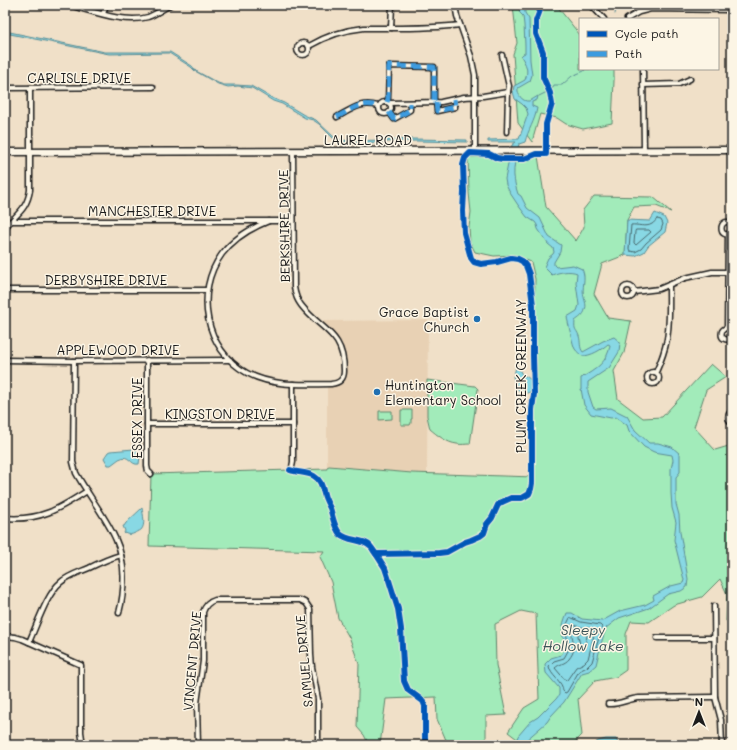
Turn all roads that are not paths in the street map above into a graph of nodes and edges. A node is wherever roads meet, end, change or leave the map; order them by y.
1 (69, 5) edge
2 (106, 5) edge
3 (170, 5) edge
4 (392, 5) edge
5 (455, 5) edge
6 (591, 5) edge
7 (732, 10) edge
8 (103, 14) junction
9 (603, 18) edge
10 (629, 18) edge
11 (460, 25) junction
12 (391, 28) junction
13 (309, 46) dead end
14 (502, 55) dead end
15 (643, 70) edge
16 (690, 79) dead end
17 (643, 85) junction
18 (153, 87) dead end
19 (5, 88) edge
20 (30, 88) junction
21 (508, 92) junction
22 (476, 97) junction
23 (454, 99) junction
24 (388, 102) junction
25 (435, 102) junction
26 (410, 103) junction
27 (378, 106) junction
28 (389, 112) junction
29 (337, 117) dead end
30 (507, 132) dead end
31 (644, 150) junction
32 (732, 150) edge
33 (293, 151) junction
34 (476, 151) junction
35 (5, 152) edge
36 (30, 152) junction
37 (11, 220) junction
38 (269, 221) junction
39 (293, 221) junction
40 (732, 224) edge
41 (5, 228) edge
42 (730, 233) edge
43 (730, 272) edge
44 (669, 285) junction
45 (5, 290) edge
46 (207, 290) junction
47 (634, 292) dead end
48 (730, 328) edge
49 (732, 338) edge
50 (5, 360) edge
51 (147, 360) junction
52 (230, 360) junction
53 (74, 361) junction
54 (656, 372) dead end
55 (293, 384) junction
56 (732, 411) edge
57 (732, 423) edge
58 (147, 424) junction
59 (293, 424) junction
60 (290, 470) dead end
61 (151, 474) dead end
62 (87, 491) junction
63 (5, 518) edge
64 (121, 555) junction
65 (256, 600) joint
66 (714, 606) dead end
67 (119, 613) dead end
68 (5, 636) edge
69 (657, 638) dead end
70 (714, 638) junction
71 (29, 642) junction
72 (715, 697) junction
73 (608, 704) dead end
74 (83, 745) edge
75 (198, 745) edge
76 (318, 745) edge
77 (722, 745) edge

1 - 8 street
2 - 8 street
3 - 8 street
4 - 12 street
5 - 11 street
6 - 9 street
7 - 10 street
11 - 12 street
11 - 22 street
12 - 13 street
14 - 21 street
15 - 17 street
16 - 17 street
17 - 31 street
18 - 20 street, CARLISLE DRIVE
19 - 20 street, CARLISLE DRIVE
20 - 36 street
21 - 22 street
21 - 30 street
22 - 23 street
22 - 34 street
23 - 25 street
23 - 25 street
24 - 25 street
24 - 26 street
24 - 27 street
24 - 28 street
25 - 26 street
26 - 28 street
27 - 28 street
27 - 29 street
31 - 32 street, LAUREL ROAD
31 - 34 street, LAUREL ROAD
33 - 34 street, LAUREL ROAD
33 - 36 street, LAUREL ROAD
33 - 39 street, BERKSHIRE DRIVE
35 - 36 street, LAUREL ROAD
36 - 37 street
37 - 38 street, MANCHESTER DRIVE
37 - 41 street
38 - 39 street, MANCHESTER DRIVE
38 - 46 street
39 - 55 street, BERKSHIRE DRIVE
40 - 42 street
42 - 43 street
43 - 44 street
43 - 48 street
44 - 47 street
44 - 54 street
45 - 46 street, DERBYSHIRE DRIVE
46 - 52 street
48 - 49 street
50 - 53 street, APPLEWOOD DRIVE
51 - 52 street, APPLEWOOD DRIVE
51 - 53 street, APPLEWOOD DRIVE
51 - 58 street, ESSEX DRIVE
52 - 55 street
53 - 62 street
55 - 59 street
56 - 57 street
58 - 59 street, KINGSTON DRIVE
58 - 61 street, ESSEX DRIVE
59 - 60 street
62 - 63 street
62 - 64 street
64 - 67 street
64 - 71 street
65 - 75 street, VINCENT DRIVE
65 - 76 street, SAMUEL DRIVE
66 - 70 street
68 - 71 street
69 - 70 street
70 - 72 street
71 - 74 street
72 - 73 street
72 - 77 street

